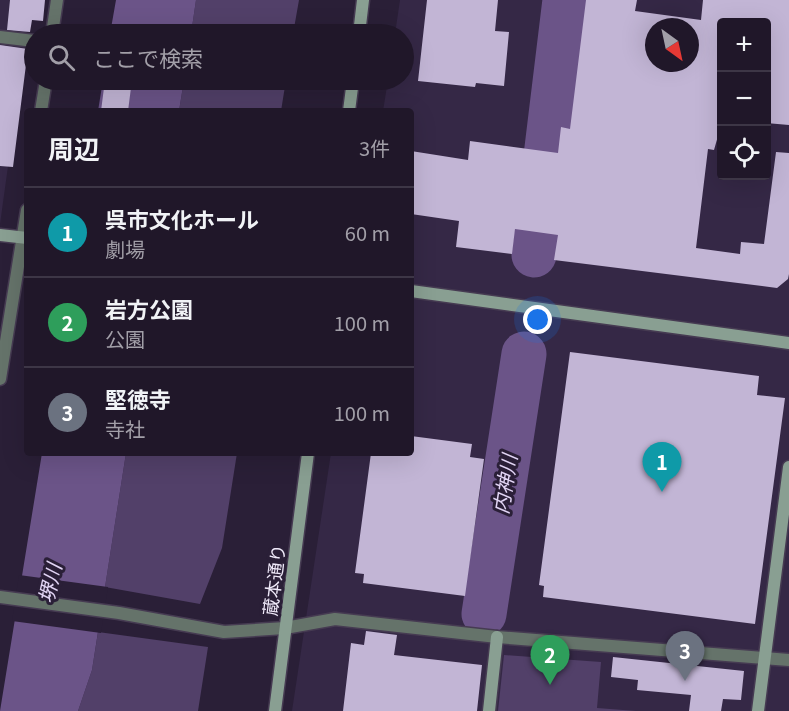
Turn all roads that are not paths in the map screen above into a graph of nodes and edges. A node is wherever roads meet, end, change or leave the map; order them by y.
1 (57, 0) edge
2 (363, 0) edge
3 (53, 24) edge
4 (359, 24) edge
5 (0, 37) edge
6 (24, 41) edge
7 (44, 90) edge
8 (352, 90) edge
9 (41, 108) edge
10 (349, 108) edge
11 (0, 235) edge
12 (24, 238) edge
13 (24, 244) edge
14 (414, 291) edge
15 (789, 342) edge
16 (0, 379) edge
17 (308, 456) edge
18 (789, 467) edge
19 (0, 597) edge
20 (285, 628) junction
21 (497, 637) junction
22 (764, 660) junction
23 (789, 660) edge
24 (275, 711) edge
25 (489, 711) edge
26 (758, 711) edge

1 - 3 street
2 - 4 street
5 - 6 street
7 - 9 street
8 - 10 street
11 - 12 street
13 - 16 street
14 - 15 street
17 - 20 street, 蔵本通り
18 - 22 street
19 - 20 street
20 - 21 street
20 - 24 street, 蔵本通り
21 - 22 street
21 - 25 street
22 - 23 street
22 - 26 street

